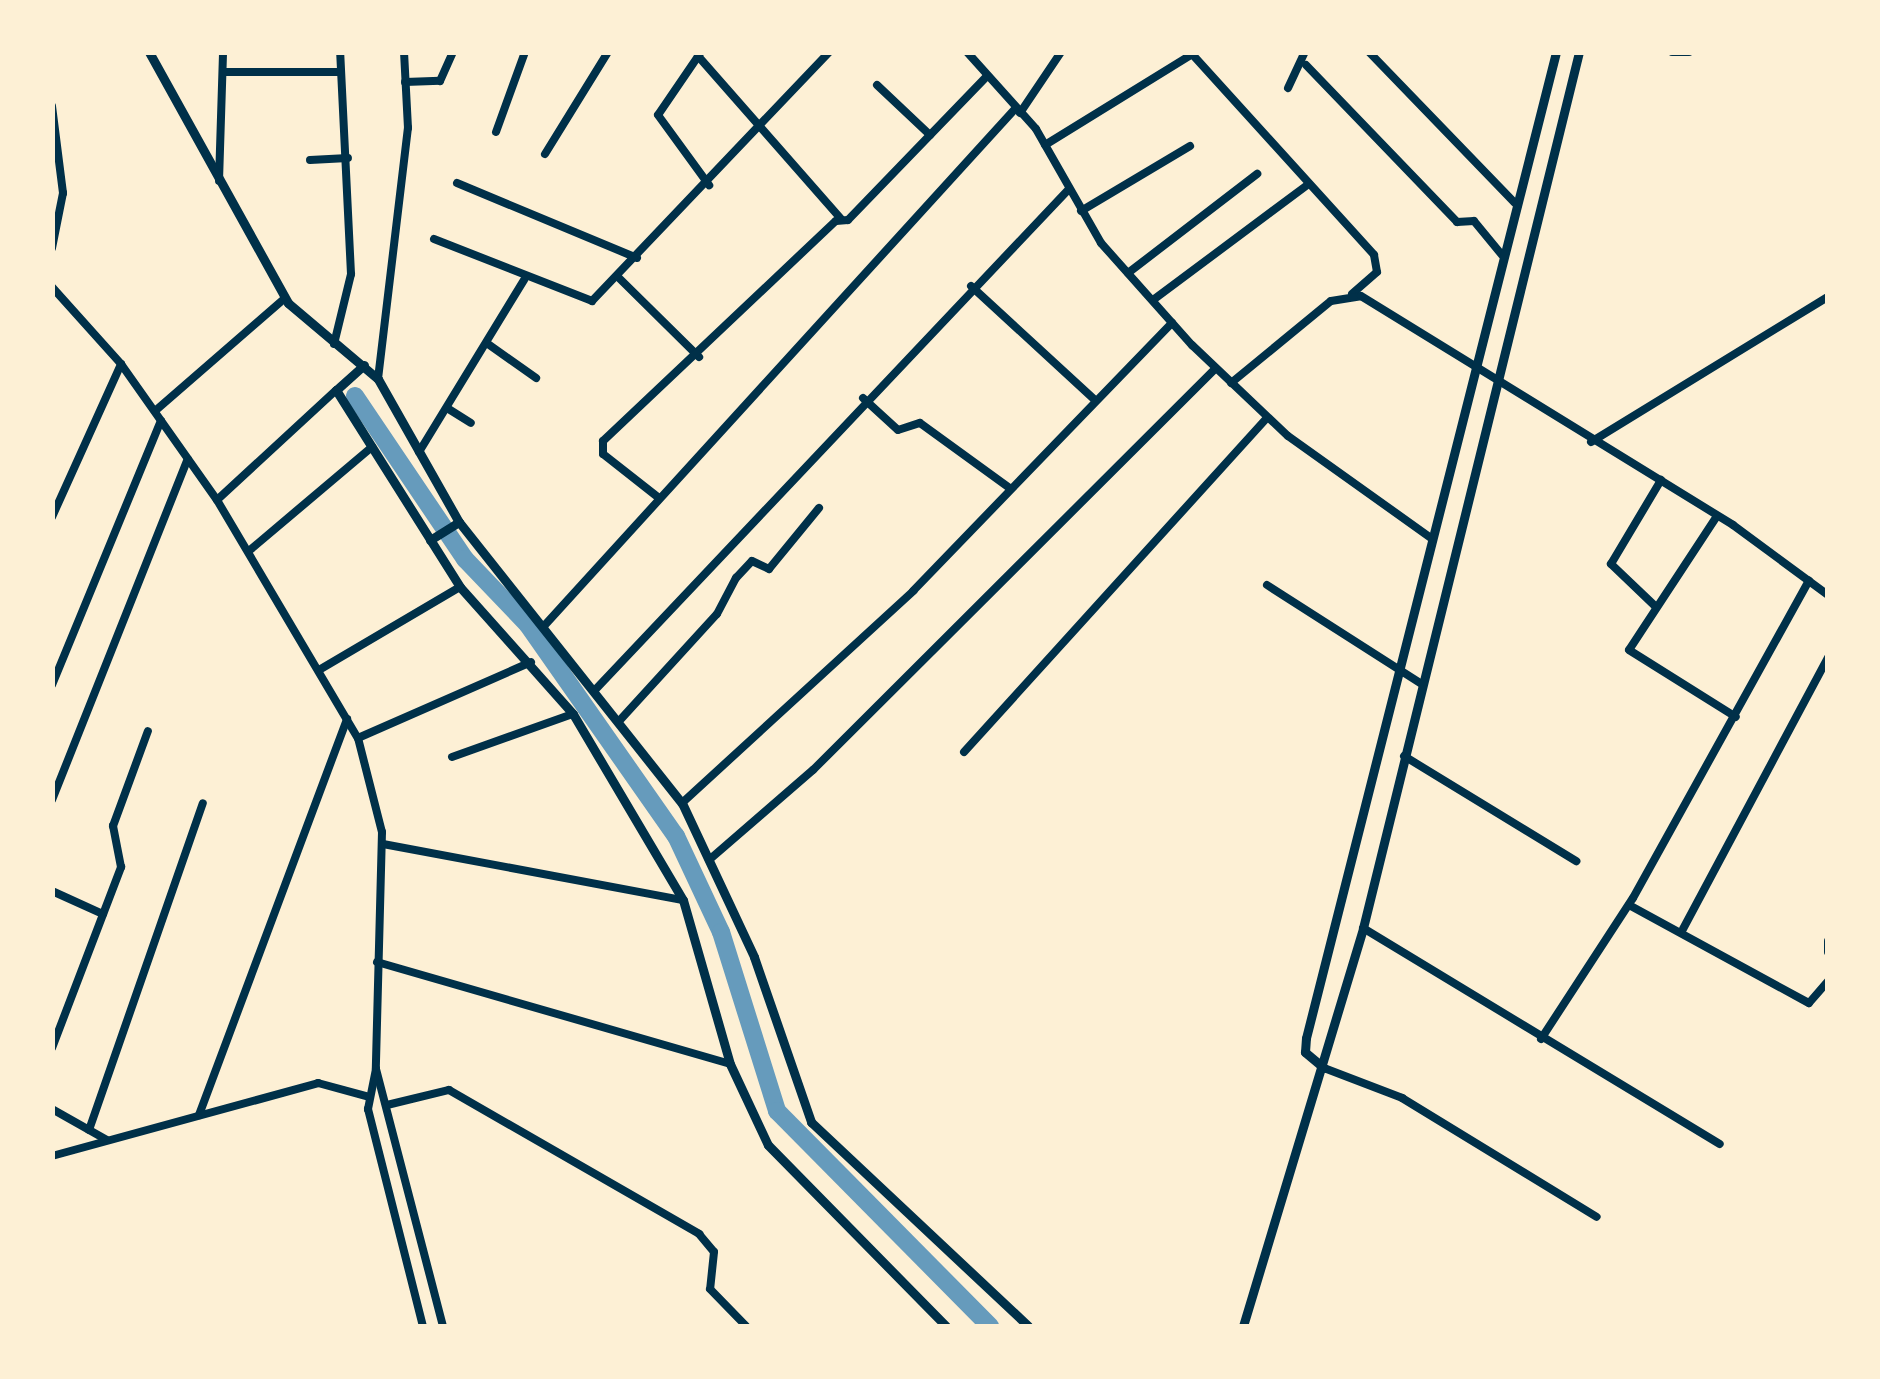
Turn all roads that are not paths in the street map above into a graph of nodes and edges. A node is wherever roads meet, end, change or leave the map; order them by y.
1 (149, 52) edge
2 (223, 52) edge
3 (340, 52) edge
4 (404, 52) edge
5 (453, 52) edge
6 (524, 52) edge
7 (608, 52) edge
8 (829, 52) edge
9 (967, 52) edge
10 (1061, 52) edge
11 (1305, 52) edge
12 (1369, 52) edge
13 (1556, 52) edge
14 (1579, 52) edge
15 (1672, 52) edge
16 (1689, 52) edge
17 (1193, 53) edge
18 (700, 54) edge
19 (1306, 65) junction
20 (223, 72) junction
21 (341, 72) junction
22 (986, 76) junction
23 (405, 82) junction
24 (877, 85) dead end
25 (1288, 88) dead end
26 (52, 106) edge
27 (1018, 111) junction
28 (496, 132) dead end
29 (762, 132) junction
30 (930, 135) junction
31 (1045, 145) junction
32 (1190, 146) dead end
33 (546, 154) dead end
34 (348, 158) junction
35 (310, 160) dead end
36 (1258, 174) dead end
37 (219, 180) junction
38 (457, 183) dead end
39 (710, 185) junction
40 (1306, 186) junction
41 (1068, 190) junction
42 (1515, 204) junction
43 (1081, 212) junction
44 (842, 220) junction
45 (434, 239) dead end
46 (52, 248) edge
47 (1502, 255) junction
48 (637, 258) junction
49 (1128, 273) junction
50 (618, 277) junction
51 (524, 280) junction
52 (971, 286) junction
53 (52, 287) edge
54 (1352, 294) junction
55 (1828, 297) edge
56 (285, 298) junction
57 (1153, 300) junction
58 (1172, 323) junction
59 (334, 344) junction
60 (488, 344) junction
61 (699, 357) junction
62 (121, 364) junction
63 (364, 365) junction
64 (1474, 366) junction
65 (1216, 368) junction
66 (1498, 376) junction
67 (536, 378) dead end
68 (378, 379) junction
69 (1231, 383) junction
70 (336, 390) junction
71 (862, 398) junction
72 (1095, 400) junction
73 (448, 408) junction
74 (155, 411) junction
75 (1267, 418) junction
76 (162, 421) junction
77 (471, 423) dead end
78 (1591, 442) junction
79 (372, 448) junction
80 (419, 452) junction
81 (188, 459) junction
82 (1662, 480) junction
83 (1011, 489) junction
84 (659, 498) junction
85 (217, 500) junction
86 (819, 508) dead end
87 (1717, 516) junction
88 (52, 517) edge
89 (455, 524) junction
90 (434, 538) junction
91 (1431, 538) junction
92 (250, 550) junction
93 (1423, 568) junction
94 (1446, 577) junction
95 (1809, 581) junction
96 (460, 586) junction
97 (1267, 586) dead end
98 (1828, 595) edge
99 (1656, 606) junction
100 (544, 626) junction
101 (1828, 656) edge
102 (531, 662) junction
103 (1398, 669) junction
104 (319, 670) junction
105 (1420, 683) junction
106 (52, 685) edge
107 (594, 690) junction
108 (572, 714) junction
109 (1736, 716) junction
110 (347, 719) junction
111 (620, 719) junction
112 (148, 731) dead end
113 (358, 738) junction
114 (964, 752) dead end
115 (1404, 756) junction
116 (452, 757) dead end
117 (52, 800) edge
118 (202, 802) dead end
119 (682, 803) junction
120 (383, 844) junction
121 (709, 860) junction
122 (1576, 861) dead end
123 (52, 892) edge
124 (683, 900) junction
125 (1629, 904) junction
126 (103, 914) junction
127 (1363, 928) junction
128 (1683, 929) junction
129 (1828, 940) edge
130 (1828, 952) edge
131 (376, 962) junction
132 (1828, 981) edge
133 (1541, 1039) junction
134 (52, 1048) edge
135 (730, 1064) junction
136 (1324, 1068) junction
137 (376, 1069) junction
138 (366, 1096) junction
139 (387, 1105) junction
140 (52, 1109) edge
141 (199, 1115) junction
142 (88, 1130) junction
143 (106, 1140) junction
144 (1720, 1144) dead end
145 (52, 1156) edge
146 (1597, 1217) dead end
147 (423, 1326) edge
148 (443, 1326) edge
149 (746, 1326) edge
150 (946, 1326) edge
151 (1028, 1326) edge
152 (1243, 1326) edge

1 - 37 street
2 - 20 street
3 - 21 street
4 - 23 street
5 - 23 street
6 - 28 street
7 - 33 street
8 - 29 street
9 - 22 street
10 - 27 street
11 - 19 street
12 - 42 street
13 - 42 street
14 - 66 street
15 - 16 street
17 - 31 street
17 - 40 street
18 - 29 street
18 - 39 street
19 - 25 street
19 - 47 street
20 - 21 street
20 - 37 street
21 - 34 street
22 - 27 street
22 - 30 street
23 - 68 street
24 - 30 street
26 - 46 street
27 - 31 street
27 - 84 street
29 - 39 street
29 - 44 street
30 - 44 street
31 - 41 street
32 - 43 street
34 - 35 street
34 - 59 street
36 - 49 street
37 - 56 street
38 - 48 street
39 - 48 street
40 - 54 street
40 - 57 street
41 - 43 street
41 - 52 street
42 - 47 street
43 - 49 street
44 - 61 street
45 - 51 street
47 - 64 street
48 - 50 street
49 - 57 street
50 - 51 street
50 - 61 street
51 - 60 street
52 - 71 street
52 - 72 street
53 - 62 street
54 - 64 street
54 - 69 street
55 - 78 street
56 - 59 street
56 - 74 street
57 - 58 street
58 - 65 street
58 - 72 street
59 - 63 street
60 - 67 street
60 - 73 street
61 - 84 street
62 - 74 street
62 - 88 street
63 - 68 street
63 - 70 street
64 - 66 street
64 - 91 street
65 - 69 street
65 - 121 street
66 - 78 street
66 - 94 street
68 - 80 street
69 - 75 street
70 - 79 street
70 - 85 street
71 - 83 street
71 - 107 street
72 - 83 street
73 - 77 street
73 - 80 street
74 - 76 street
75 - 91 street
75 - 114 street
76 - 81 street
76 - 106 street
78 - 82 street
79 - 90 street
79 - 92 street
80 - 89 street
81 - 85 street
81 - 117 street
82 - 87 street
82 - 99 street
83 - 119 street
84 - 100 street
85 - 92 street
86 - 111 street
87 - 95 street
87 - 99 street
89 - 90 street
89 - 100 street
90 - 96 street
91 - 93 street
92 - 104 street
93 - 94 street
93 - 103 street
94 - 105 street
95 - 98 street
95 - 109 street
96 - 102 street
96 - 104 street
97 - 103 street
99 - 109 street
100 - 107 street
101 - 128 street
102 - 108 street
102 - 113 street
103 - 105 street
103 - 136 street
104 - 110 street
105 - 115 street
107 - 111 street
108 - 116 street
108 - 124 street
109 - 125 street
110 - 113 street
110 - 141 street
111 - 119 street
112 - 126 street
113 - 120 street
115 - 122 street
115 - 127 street
118 - 142 street
119 - 121 street
120 - 124 street
120 - 131 street
121 - 151 street
123 - 126 street
124 - 135 street
125 - 128 street
125 - 133 street
126 - 134 street
127 - 133 street
127 - 136 street
128 - 132 street
129 - 130 street
131 - 135 street
131 - 137 street
133 - 144 street
135 - 150 street
136 - 146 street
136 - 152 street
137 - 138 street
137 - 139 street
138 - 141 street
138 - 147 street
139 - 148 street
139 - 149 street
140 - 142 street
141 - 143 street
142 - 143 street
143 - 145 street

